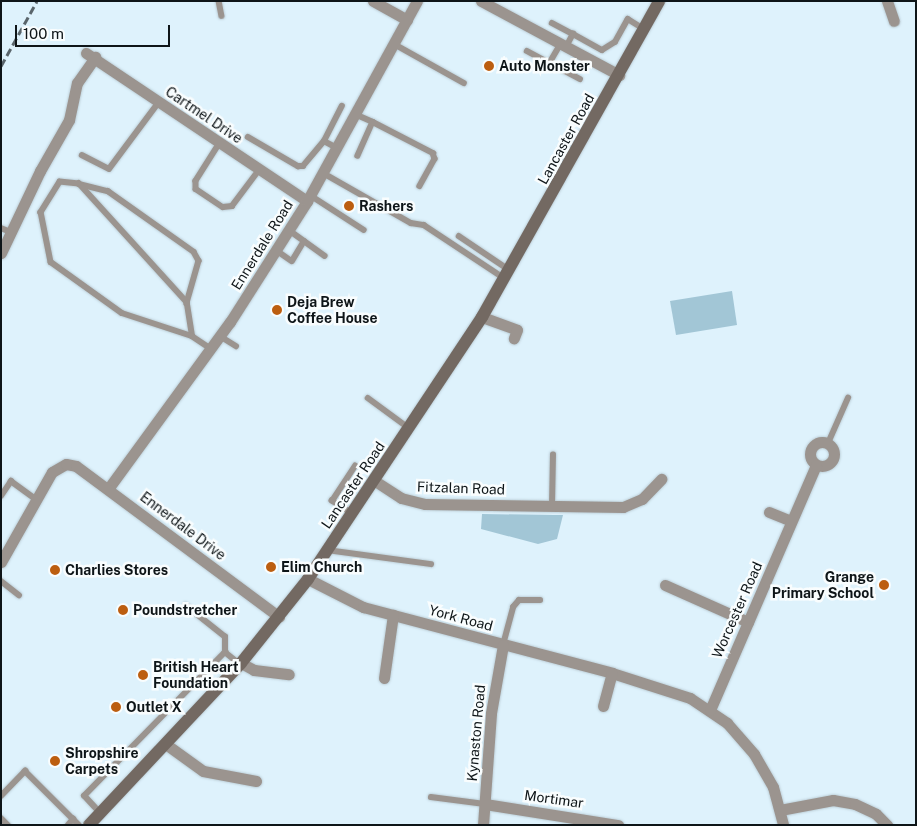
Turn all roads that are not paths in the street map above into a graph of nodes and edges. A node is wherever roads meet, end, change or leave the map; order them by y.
1 (219, 1) edge
2 (373, 1) edge
3 (418, 1) edge
4 (482, 1) edge
5 (659, 1) edge
6 (887, 1) edge
7 (222, 16) dead end
8 (881, 19) dead end
9 (407, 20) junction
10 (552, 23) dead end
11 (644, 29) junction
12 (573, 34) junction
13 (394, 44) junction
14 (563, 45) junction
15 (527, 51) dead end
16 (550, 63) junction
17 (619, 75) junction
18 (580, 79) dead end
19 (464, 83) dead end
20 (159, 102) junction
21 (342, 106) dead end
22 (338, 113) junction
23 (354, 117) junction
24 (373, 122) junction
25 (248, 136) dead end
26 (324, 141) junction
27 (220, 143) junction
28 (336, 148) junction
29 (82, 155) dead end
30 (358, 156) dead end
31 (259, 170) junction
32 (323, 173) junction
33 (79, 184) junction
34 (420, 186) dead end
35 (309, 198) junction
36 (6, 230) edge
37 (289, 230) junction
38 (364, 230) dead end
39 (458, 236) dead end
40 (304, 241) junction
41 (276, 250) junction
42 (1, 253) edge
43 (325, 256) dead end
44 (506, 274) junction
45 (187, 303) junction
46 (482, 316) junction
47 (192, 336) junction
48 (220, 336) junction
49 (514, 338) dead end
50 (236, 346) dead end
51 (210, 349) junction
52 (368, 398) dead end
53 (848, 398) dead end
54 (409, 428) junction
55 (829, 441) junction
56 (553, 455) dead end
57 (816, 465) junction
58 (355, 466) dead end
59 (661, 479) dead end
60 (374, 481) junction
61 (108, 489) junction
62 (1, 496) edge
63 (36, 499) junction
64 (552, 506) junction
65 (769, 512) dead end
66 (352, 514) junction
67 (791, 521) junction
68 (327, 550) junction
69 (1, 562) edge
70 (431, 564) dead end
71 (308, 579) junction
72 (1, 581) edge
73 (665, 585) dead end
74 (19, 595) dead end
75 (540, 600) dead end
76 (186, 606) dead end
77 (393, 616) junction
78 (280, 617) junction
79 (748, 622) junction
80 (503, 645) junction
81 (225, 652) junction
82 (240, 664) junction
83 (612, 673) junction
84 (289, 674) dead end
85 (384, 678) dead end
86 (603, 706) dead end
87 (710, 710) junction
88 (167, 745) junction
89 (256, 781) dead end
90 (1, 796) edge
91 (431, 797) dead end
92 (485, 804) junction
93 (780, 810) junction
94 (100, 813) junction
95 (1, 818) edge
96 (73, 819) junction
97 (8, 825) edge
98 (68, 825) edge
99 (79, 825) edge
100 (89, 825) edge
101 (483, 825) edge
102 (618, 825) edge
103 (783, 825) edge
104 (887, 825) edge

1 - 7 lane
2 - 9 street
3 - 9 street, Ennerdale Road
4 - 14 street
5 - 11 street, Lancaster Road
6 - 8 street
9 - 13 street, Ennerdale Road
10 - 12 lane
11 - 12 lane
11 - 17 street, Lancaster Road
12 - 14 lane
13 - 19 lane
13 - 23 street, Ennerdale Road
14 - 16 lane
14 - 17 street
15 - 16 lane
16 - 18 lane
17 - 44 street, Lancaster Road
20 - 27 street, Cartmel Drive
20 - 29 lane
20 - 36 street, Cartmel Drive
21 - 22 lane
22 - 23 lane
22 - 26 lane
23 - 24 lane
23 - 28 street, Ennerdale Road
24 - 30 lane
24 - 34 lane
25 - 26 lane
26 - 28 lane
27 - 31 street, Cartmel Drive
27 - 31 lane
28 - 32 street, Ennerdale Road
31 - 35 street, Cartmel Drive
32 - 35 street, Ennerdale Road
32 - 44 lane
33 - 45 lane
33 - 45 lane
33 - 47 lane
35 - 37 street, Ennerdale Road
35 - 38 lane
36 - 42 street
37 - 40 lane
37 - 41 street, Ennerdale Road
39 - 44 lane
40 - 41 lane
40 - 43 lane
41 - 48 street, Ennerdale Road
44 - 46 street, Lancaster Road
45 - 47 lane
46 - 49 street
46 - 54 street, Lancaster Road
47 - 51 lane
48 - 50 lane
48 - 51 street, Ennerdale Road
51 - 61 street, Ennerdale Road
52 - 54 lane
53 - 55 lane
54 - 60 street, Lancaster Road
55 - 57 street, Worcester Road
55 - 57 street, Worcester Road
56 - 64 lane
57 - 67 street, Worcester Road
58 - 66 lane
59 - 64 street, Fitzalan Road
60 - 64 street, Fitzalan Road
60 - 66 street, Lancaster Road
61 - 63 street, Ennerdale Drive
61 - 78 street, Ennerdale Drive
62 - 63 lane
63 - 69 street
65 - 67 street
66 - 68 street, Lancaster Road
67 - 79 street, Worcester Road
68 - 70 lane
68 - 71 street, Lancaster Road
71 - 77 street, York Road
71 - 78 street, Lancaster Road
72 - 74 lane
73 - 79 street
75 - 80 lane
76 - 81 lane
77 - 80 street, York Road
77 - 85 street
78 - 82 street, Lancaster Road
79 - 87 street, Worcester Road
80 - 83 street, York Road
80 - 92 street, Kynaston Road
81 - 82 lane
81 - 94 lane
82 - 84 street
82 - 88 street, Lancaster Road
83 - 86 street
83 - 87 street, York Road
87 - 93 street, York Road
88 - 89 street
88 - 94 street, Lancaster Road
90 - 96 lane
91 - 92 lane
92 - 101 street, Kynaston Road
92 - 102 street, Mortimar
93 - 103 street, York Road
93 - 104 street
94 - 100 street, Lancaster Road
95 - 97 lane
96 - 98 lane
96 - 99 lane

